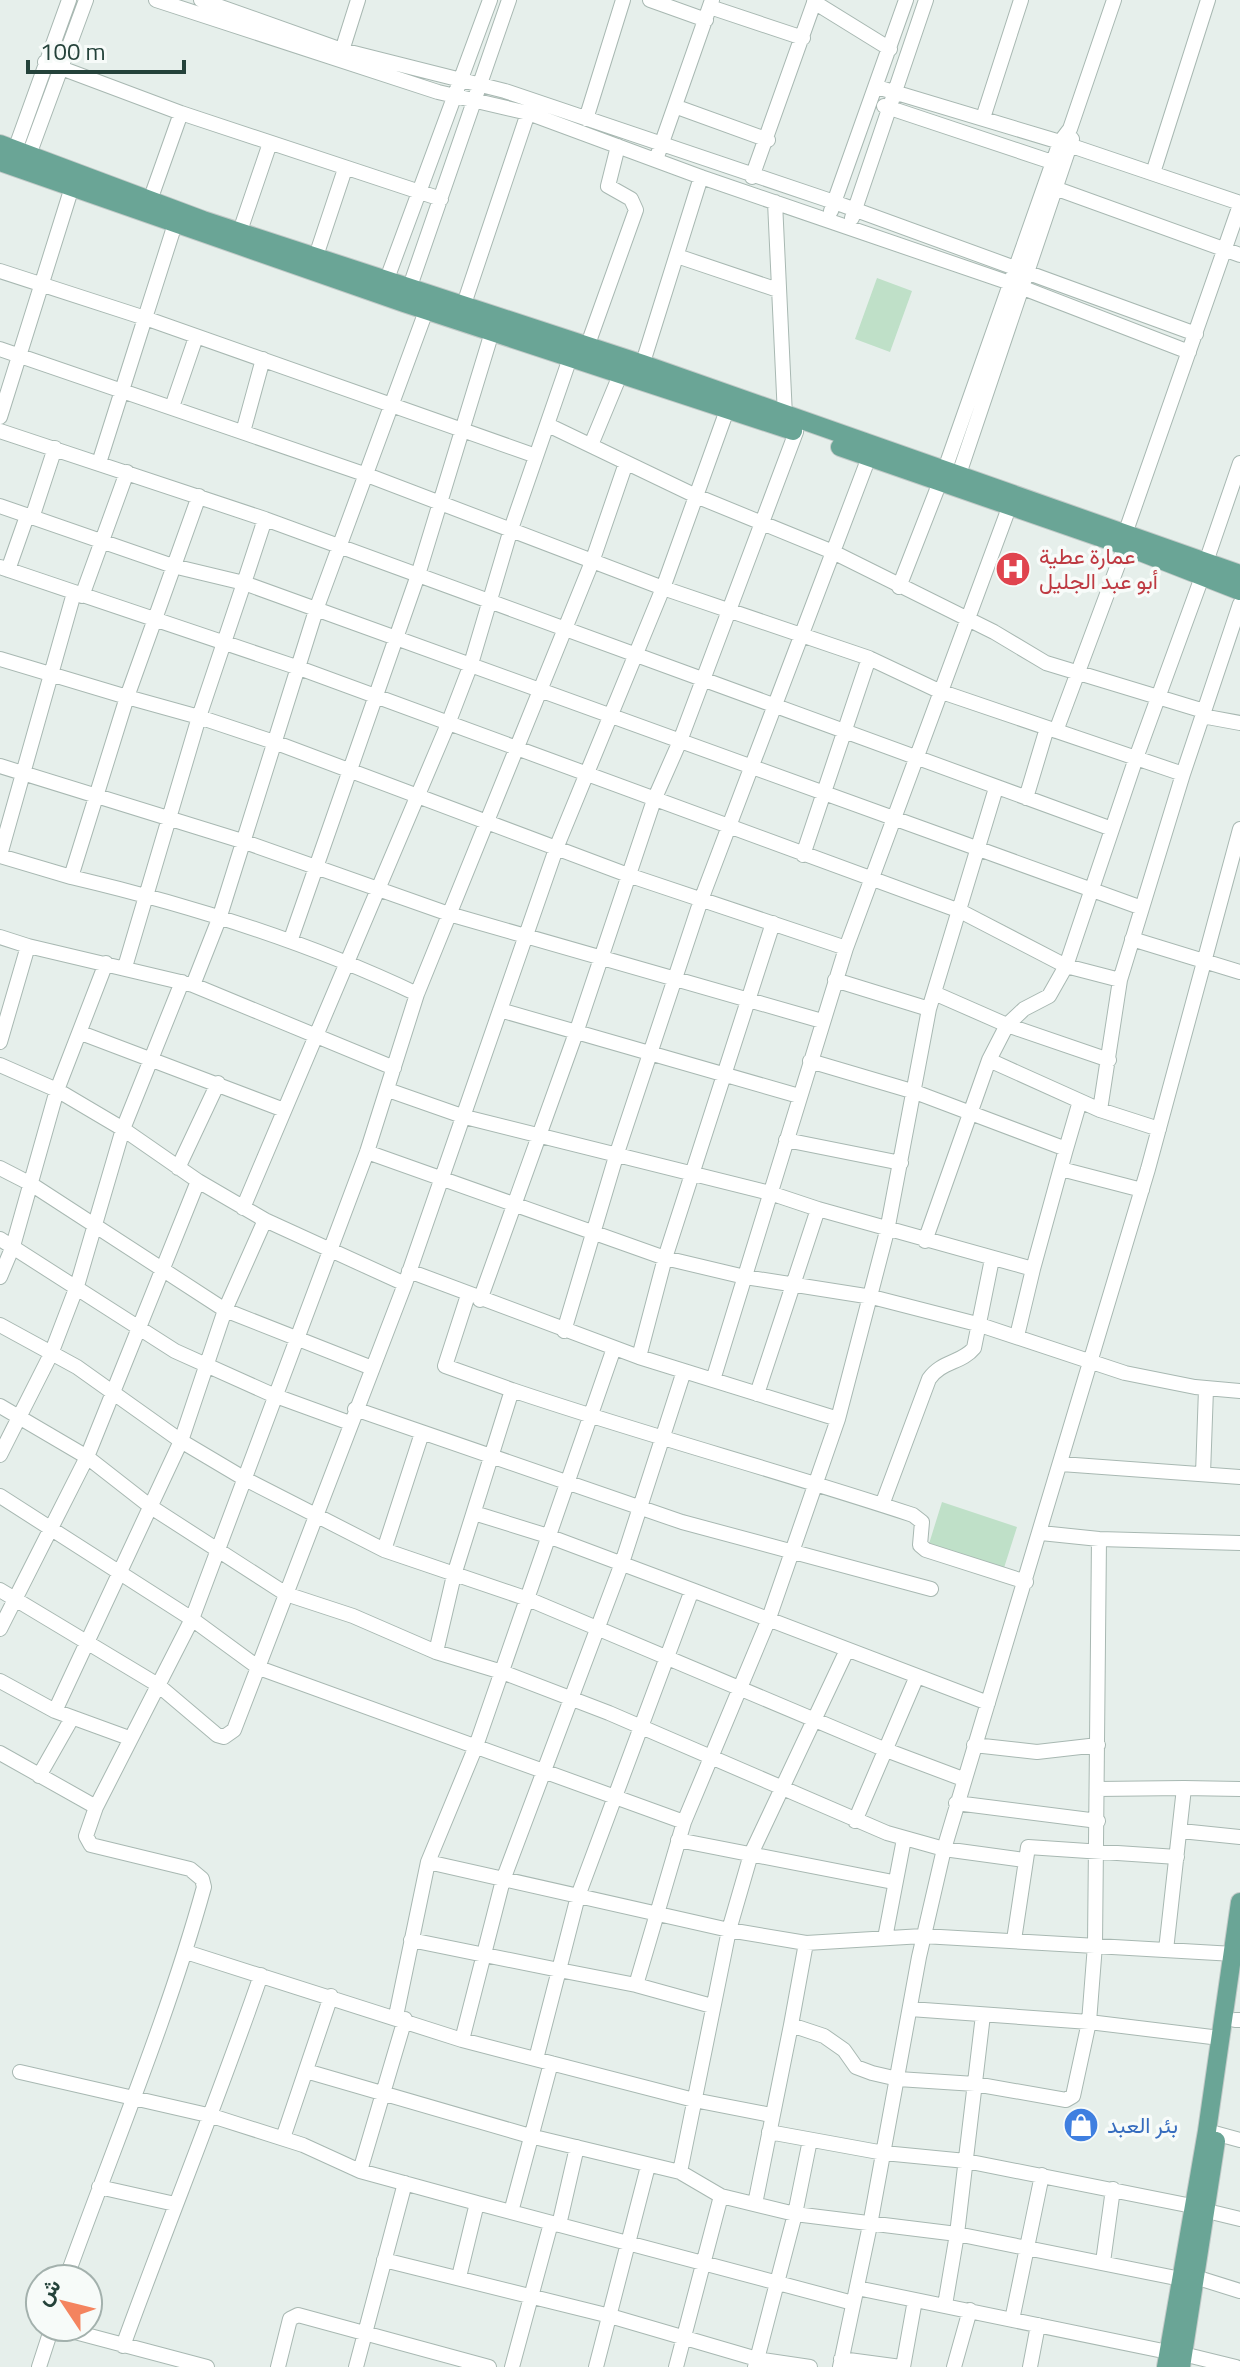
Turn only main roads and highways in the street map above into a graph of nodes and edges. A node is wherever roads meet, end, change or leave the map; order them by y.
1 (13, 158) edge
2 (148, 206) junction
3 (384, 287) junction
4 (407, 296) junction
5 (633, 373) junction
6 (950, 478) junction
7 (1126, 539) junction
8 (1204, 570) junction
9 (1240, 574) edge
10 (1240, 591) edge
11 (1240, 1902) edge
12 (1238, 1932) edge
13 (1240, 1990) edge
14 (1238, 2020) edge
15 (1212, 2132) junction
16 (1174, 2360) edge

1 - 2 main road
1 - 2 main road
2 - 3 main road
2 - 3 main road
3 - 4 main road
4 - 5 main road
4 - 5 main road
5 - 6 main road
5 - 6 main road
6 - 7 main road
6 - 7 main road
7 - 8 main road
8 - 9 main road
8 - 10 main road
11 - 12 main road
12 - 15 main road
13 - 14 main road
14 - 15 main road
15 - 16 main road

